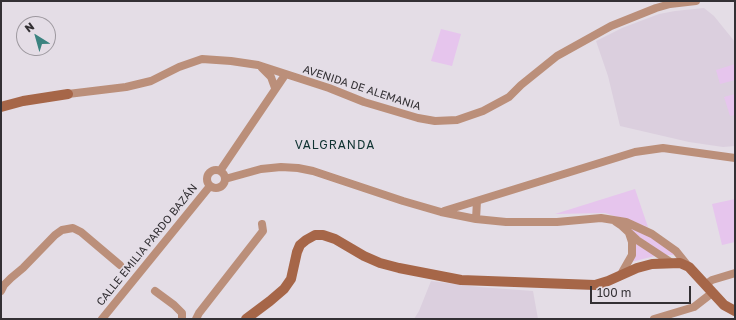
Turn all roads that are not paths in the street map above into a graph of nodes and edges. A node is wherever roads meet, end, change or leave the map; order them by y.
1 (696, 1) edge
2 (258, 65) junction
3 (285, 75) junction
4 (275, 88) junction
5 (68, 94) joint
6 (1, 107) edge
7 (735, 158) edge
8 (220, 171) junction
9 (225, 179) junction
10 (210, 186) junction
11 (477, 200) junction
12 (441, 212) junction
13 (476, 219) junction
14 (613, 221) junction
15 (262, 224) dead end
16 (628, 232) junction
17 (672, 263) junction
18 (120, 265) dead end
19 (689, 267) junction
20 (735, 273) edge
21 (620, 276) junction
22 (705, 285) junction
23 (1, 291) edge
24 (155, 291) dead end
25 (712, 293) junction
26 (735, 311) edge
27 (102, 319) edge
28 (182, 319) edge
29 (196, 319) edge
30 (246, 319) edge
31 (654, 319) edge

1 - 3 street, AVENIDA DE ALEMANIA
2 - 3 street, AVENIDA DE ALEMANIA
2 - 4 street
2 - 5 street, AVENIDA DE ALEMANIA
3 - 4 street
4 - 8 street
5 - 6 street
7 - 11 street
8 - 9 street
8 - 10 street
9 - 10 street
9 - 12 street
10 - 27 street, CALLE EMILIA PARDO BAZÁN
11 - 12 street
11 - 13 street
12 - 13 street
13 - 14 street
14 - 16 street
14 - 19 street
15 - 29 street
16 - 17 street
16 - 21 street
17 - 19 street
17 - 21 street
18 - 23 street
19 - 22 street
20 - 22 street
21 - 30 street
22 - 25 street
24 - 28 street
25 - 26 street
25 - 31 street

